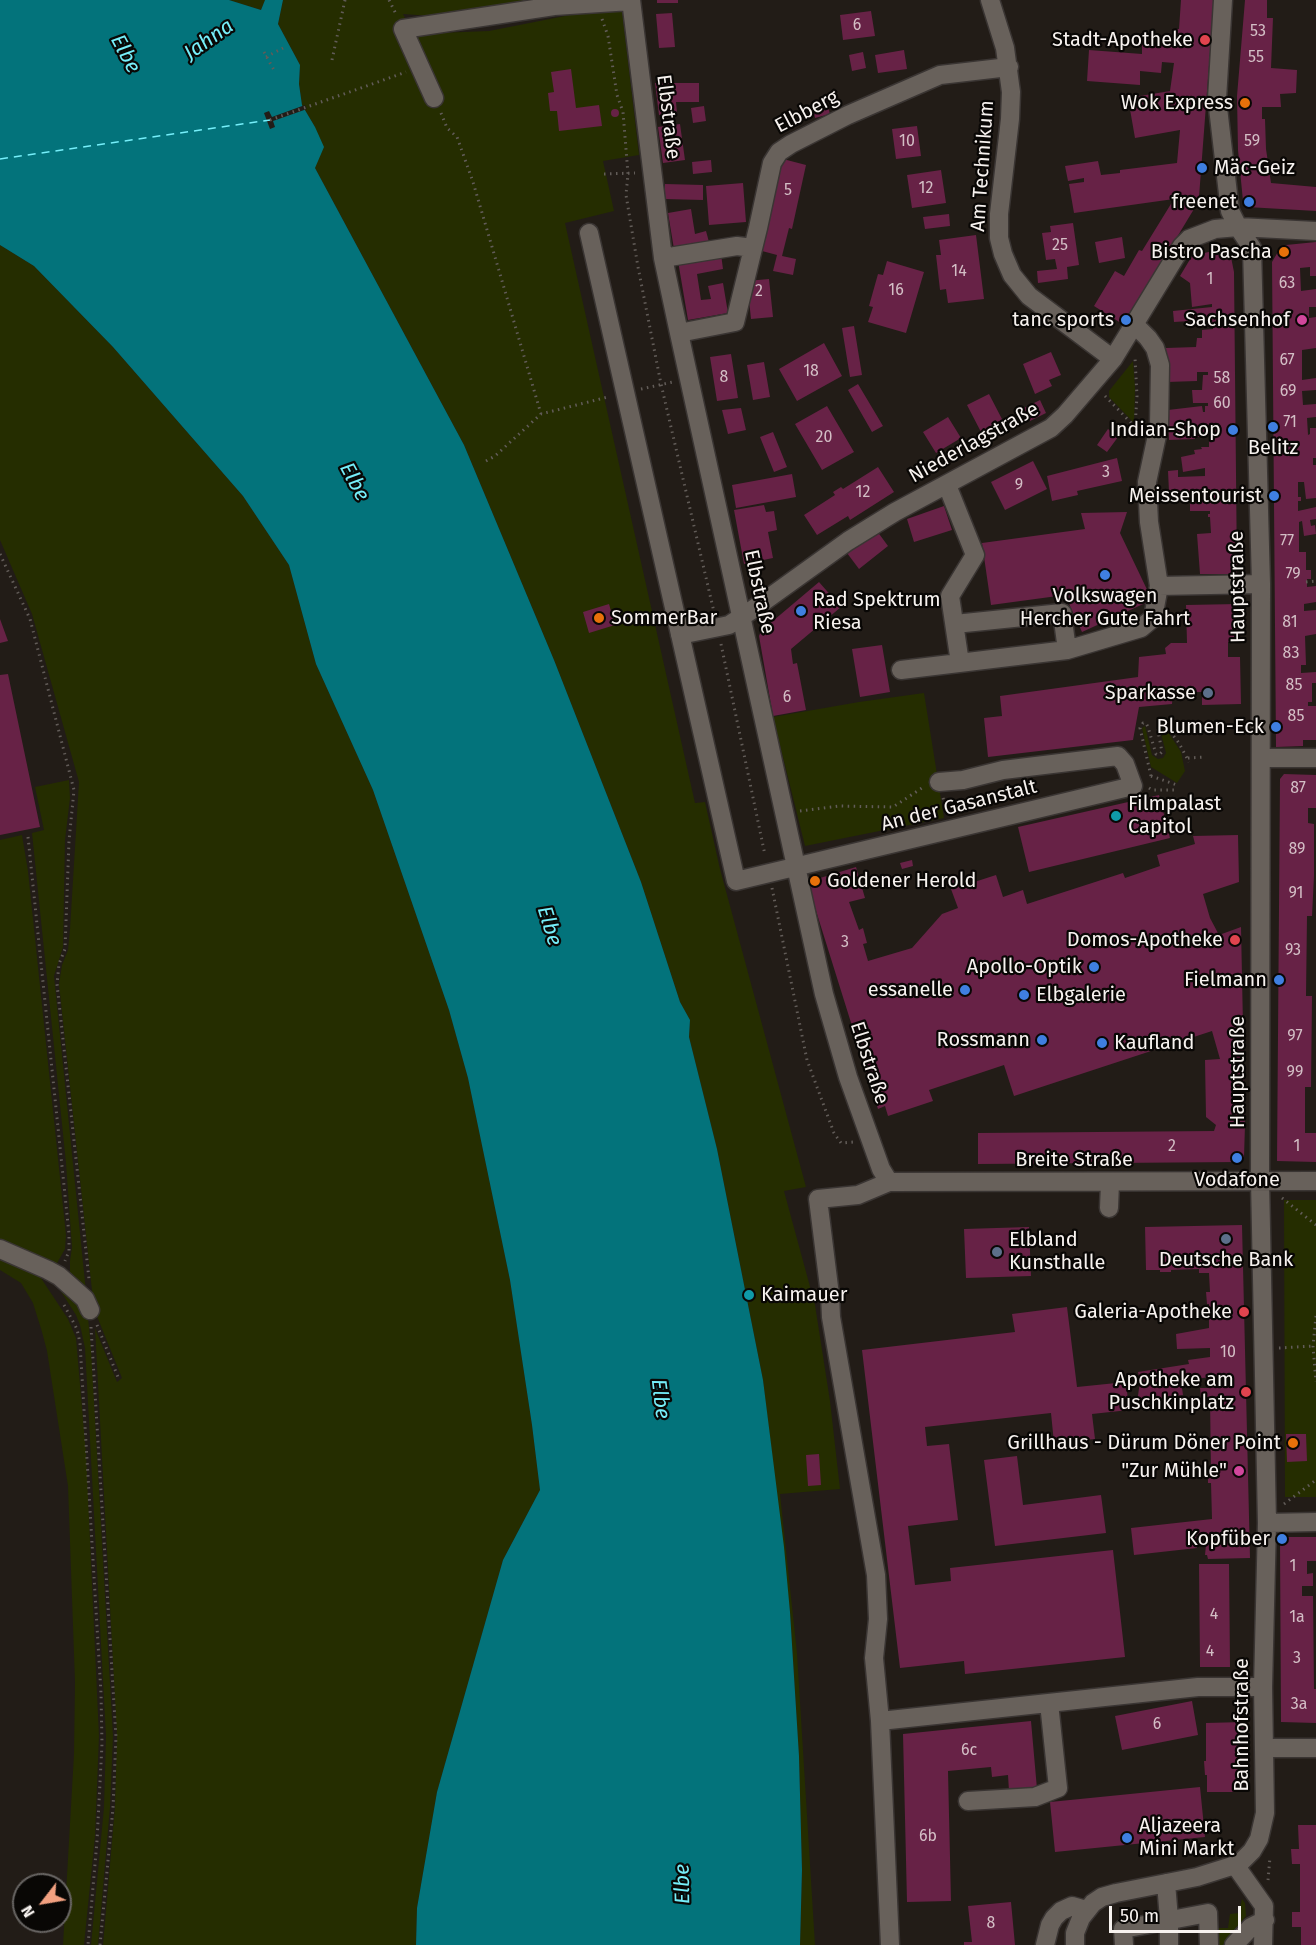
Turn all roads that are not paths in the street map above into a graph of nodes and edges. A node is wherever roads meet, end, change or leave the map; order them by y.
1 (631, 0) edge
2 (990, 0) edge
3 (1223, 0) edge
4 (1008, 67) junction
5 (434, 98) road end
6 (1238, 227) junction
7 (1316, 231) edge
8 (589, 233) dead end
9 (753, 248) junction
10 (663, 258) junction
11 (1131, 331) junction
12 (679, 333) junction
13 (1113, 359) junction
14 (947, 485) junction
15 (1261, 584) junction
16 (1159, 586) junction
17 (742, 617) junction
18 (955, 624) junction
19 (680, 635) junction
20 (1067, 650) junction
21 (960, 663) junction
22 (901, 670) dead end
23 (1262, 758) junction
24 (1316, 758) edge
25 (939, 782) road end
26 (796, 868) junction
27 (1260, 1180) junction
28 (1316, 1181) edge
29 (889, 1182) junction
30 (1110, 1183) junction
31 (1109, 1208) dead end
32 (0, 1249) edge
33 (90, 1310) road end
34 (1316, 1522) edge
35 (1267, 1523) junction
36 (1263, 1687) junction
37 (1048, 1703) junction
38 (880, 1721) junction
39 (1264, 1748) junction
40 (1316, 1748) edge
41 (968, 1802) dead end
42 (1235, 1865) junction
43 (1166, 1883) junction
44 (1086, 1910) junction
45 (1264, 1913) junction
46 (1169, 1919) junction
47 (890, 1945) edge
48 (1045, 1945) edge
49 (1075, 1945) edge
50 (1124, 1945) edge
51 (1169, 1945) edge
52 (1209, 1945) edge
53 (1234, 1945) edge
54 (1263, 1945) edge

1 - 5 street
1 - 10 street, Elbstraße
2 - 4 street, Am Technikum
3 - 6 street, Hauptstraße
4 - 9 street, Elbberg
4 - 13 street, Am Technikum
6 - 7 street, Niederlagstraße
6 - 11 street, Niederlagstraße
6 - 15 street, Hauptstraße
8 - 19 street
9 - 10 street
9 - 12 street, Elbberg
10 - 12 street, Elbstraße
11 - 13 street, Niederlagstraße
11 - 16 street
12 - 17 street, Elbstraße
13 - 14 street, Niederlagstraße
14 - 17 street, Niederlagstraße
14 - 18 street
15 - 16 street
15 - 23 street, Hauptstraße
16 - 20 street
17 - 19 street, Niederlagstraße
17 - 26 street, Elbstraße
18 - 20 street
18 - 21 street
19 - 26 street, An der Gasanstalt
20 - 21 street
21 - 22 street
23 - 24 street
23 - 27 street, Hauptstraße
25 - 26 street, An der Gasanstalt
26 - 29 street, Elbstraße
27 - 28 street, Breite Straße
27 - 30 street, Breite Straße
27 - 35 street, Hauptstraße
29 - 30 street, Breite Straße
29 - 38 street
30 - 31 street
32 - 33 street
34 - 35 street
35 - 36 street, Bahnhofstraße
36 - 37 street
36 - 39 street, Bahnhofstraße
37 - 38 street
37 - 41 street
38 - 47 street
39 - 40 street
39 - 42 street, Bahnhofstraße
42 - 43 street, Bahnhofstraße
42 - 45 street
43 - 44 street, Bahnhofstraße
43 - 46 street
44 - 48 street
44 - 49 street
45 - 53 street
45 - 54 street
46 - 50 street
46 - 51 street
46 - 52 street

